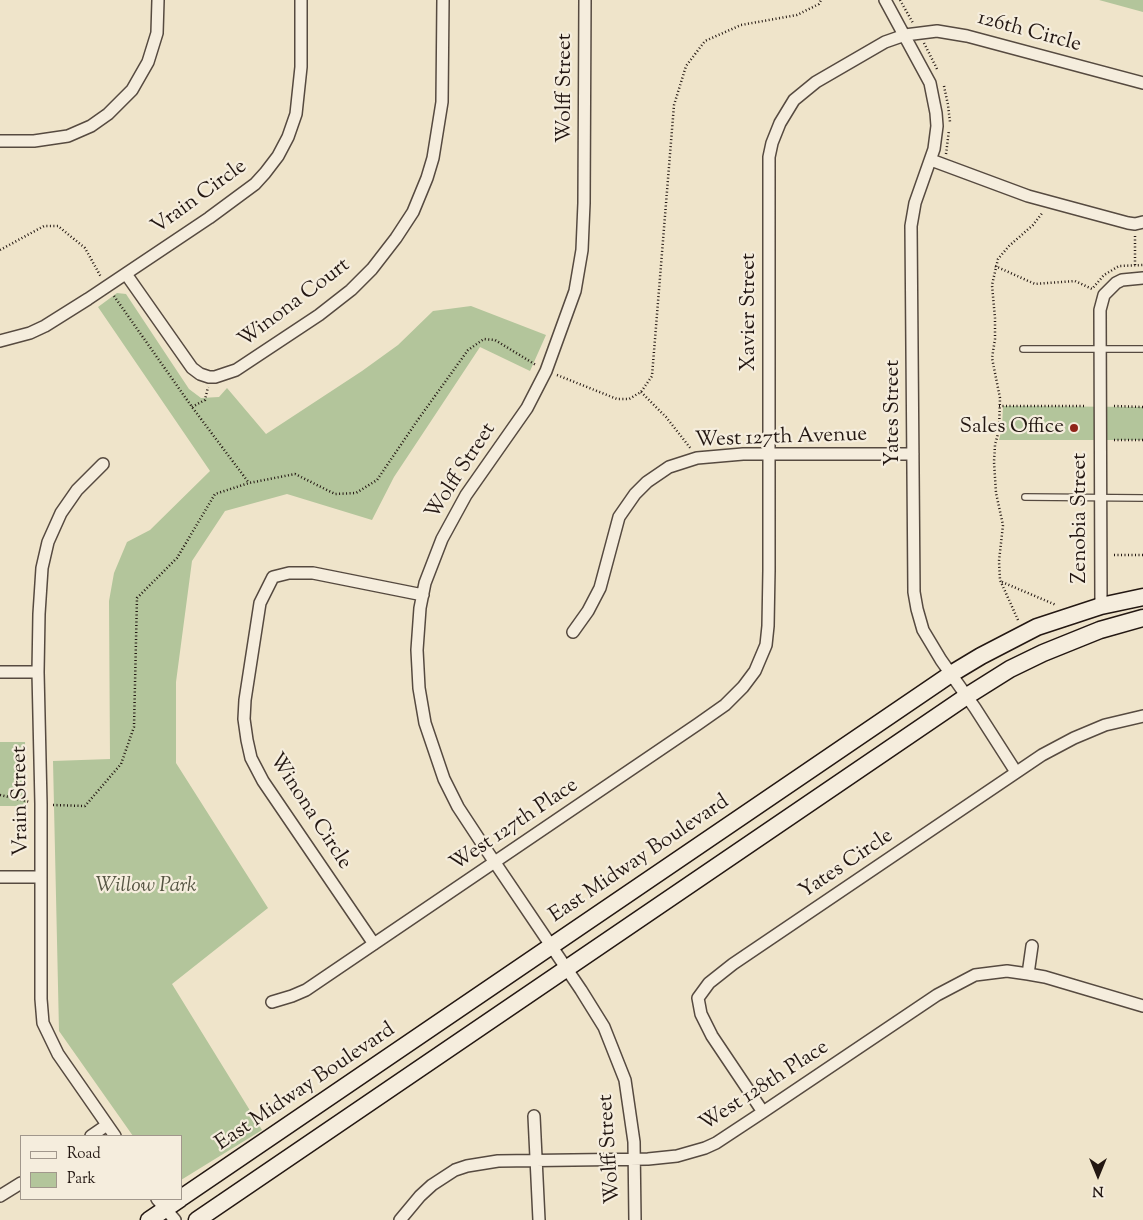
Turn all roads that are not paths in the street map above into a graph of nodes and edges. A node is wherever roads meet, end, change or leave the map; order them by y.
1 (158, 0) edge
2 (301, 0) edge
3 (443, 0) edge
4 (585, 0) edge
5 (885, 0) edge
6 (905, 35) junction
7 (1143, 83) edge
8 (0, 141) edge
9 (931, 160) junction
10 (1138, 227) edge
11 (126, 274) junction
12 (1143, 278) edge
13 (0, 341) edge
14 (1023, 349) dead end
15 (1100, 349) junction
16 (1143, 349) edge
17 (769, 454) junction
18 (913, 454) junction
19 (103, 464) dead end
20 (1025, 497) dead end
21 (1100, 498) junction
22 (1143, 498) edge
23 (423, 595) junction
24 (1143, 597) edge
25 (1101, 606) junction
26 (1143, 618) edge
27 (573, 632) dead end
28 (761, 658) joint
29 (0, 672) edge
30 (38, 672) junction
31 (951, 674) junction
32 (967, 696) junction
33 (1143, 716) edge
34 (1016, 772) junction
35 (495, 862) junction
36 (0, 877) edge
37 (41, 877) junction
38 (374, 944) junction
39 (552, 946) junction
40 (1032, 946) dead end
41 (566, 968) junction
42 (1028, 974) junction
43 (272, 1002) dead end
44 (1143, 1006) edge
45 (764, 1112) junction
46 (534, 1116) dead end
47 (107, 1125) junction
48 (92, 1135) edge
49 (114, 1135) edge
50 (634, 1160) junction
51 (536, 1161) junction
52 (20, 1184) edge
53 (0, 1196) edge
54 (182, 1197) edge
55 (178, 1200) edge
56 (166, 1209) edge
57 (148, 1220) edge
58 (197, 1220) edge
59 (400, 1220) edge
60 (539, 1220) edge
61 (635, 1220) edge

1 - 8 street
2 - 11 street, Vrain Circle
3 - 11 street, Winona Court
4 - 23 street, Wolff Street
5 - 6 street, Yates Street
6 - 7 street, 126th Circle
6 - 9 street, Yates Street
6 - 17 street, Xavier Street
9 - 10 street
9 - 18 street, Yates Street
11 - 13 street, Vrain Circle
12 - 15 street, Zenobia Street
14 - 15 lane
15 - 16 lane
15 - 21 street, Zenobia Street
17 - 18 street, West 127th Avenue
17 - 27 street, West 127th Avenue
17 - 28 street, Xavier Street
18 - 31 street, Yates Street
19 - 30 street, Vrain Street
20 - 21 lane
21 - 22 lane
21 - 25 street, Zenobia Street
23 - 35 street, Wolff Street
23 - 38 street, Winona Circle
24 - 25 main road, East Midway Boulevard
25 - 31 main road, East Midway Boulevard
26 - 32 main road
28 - 35 street, West 127th Place
29 - 30 street
30 - 37 street, Vrain Street
31 - 32 street, Yates Street
31 - 39 main road, East Midway Boulevard
32 - 34 street, Yates Street
32 - 41 main road
33 - 34 street, Yates Circle
34 - 45 street, Yates Circle
35 - 38 street, West 127th Place
35 - 39 street, Wolff Street
36 - 37 street
37 - 47 street, Vrain Street
38 - 43 street, West 127th Place
39 - 41 street, Wolff Street
39 - 54 main road, East Midway Boulevard
40 - 42 street
41 - 50 street, Wolff Street
41 - 58 main road
42 - 44 street, West 128th Place
42 - 45 street, West 128th Place
45 - 50 street, West 128th Place
46 - 51 street
47 - 48 street
47 - 49 street, Vrain Street
50 - 51 street, West 128th Place
50 - 61 street, Wolff Street
51 - 59 street, West 128th Place
51 - 60 street
52 - 53 street
55 - 56 main road, East Midway Boulevard
56 - 57 main road, East Midway Boulevard

